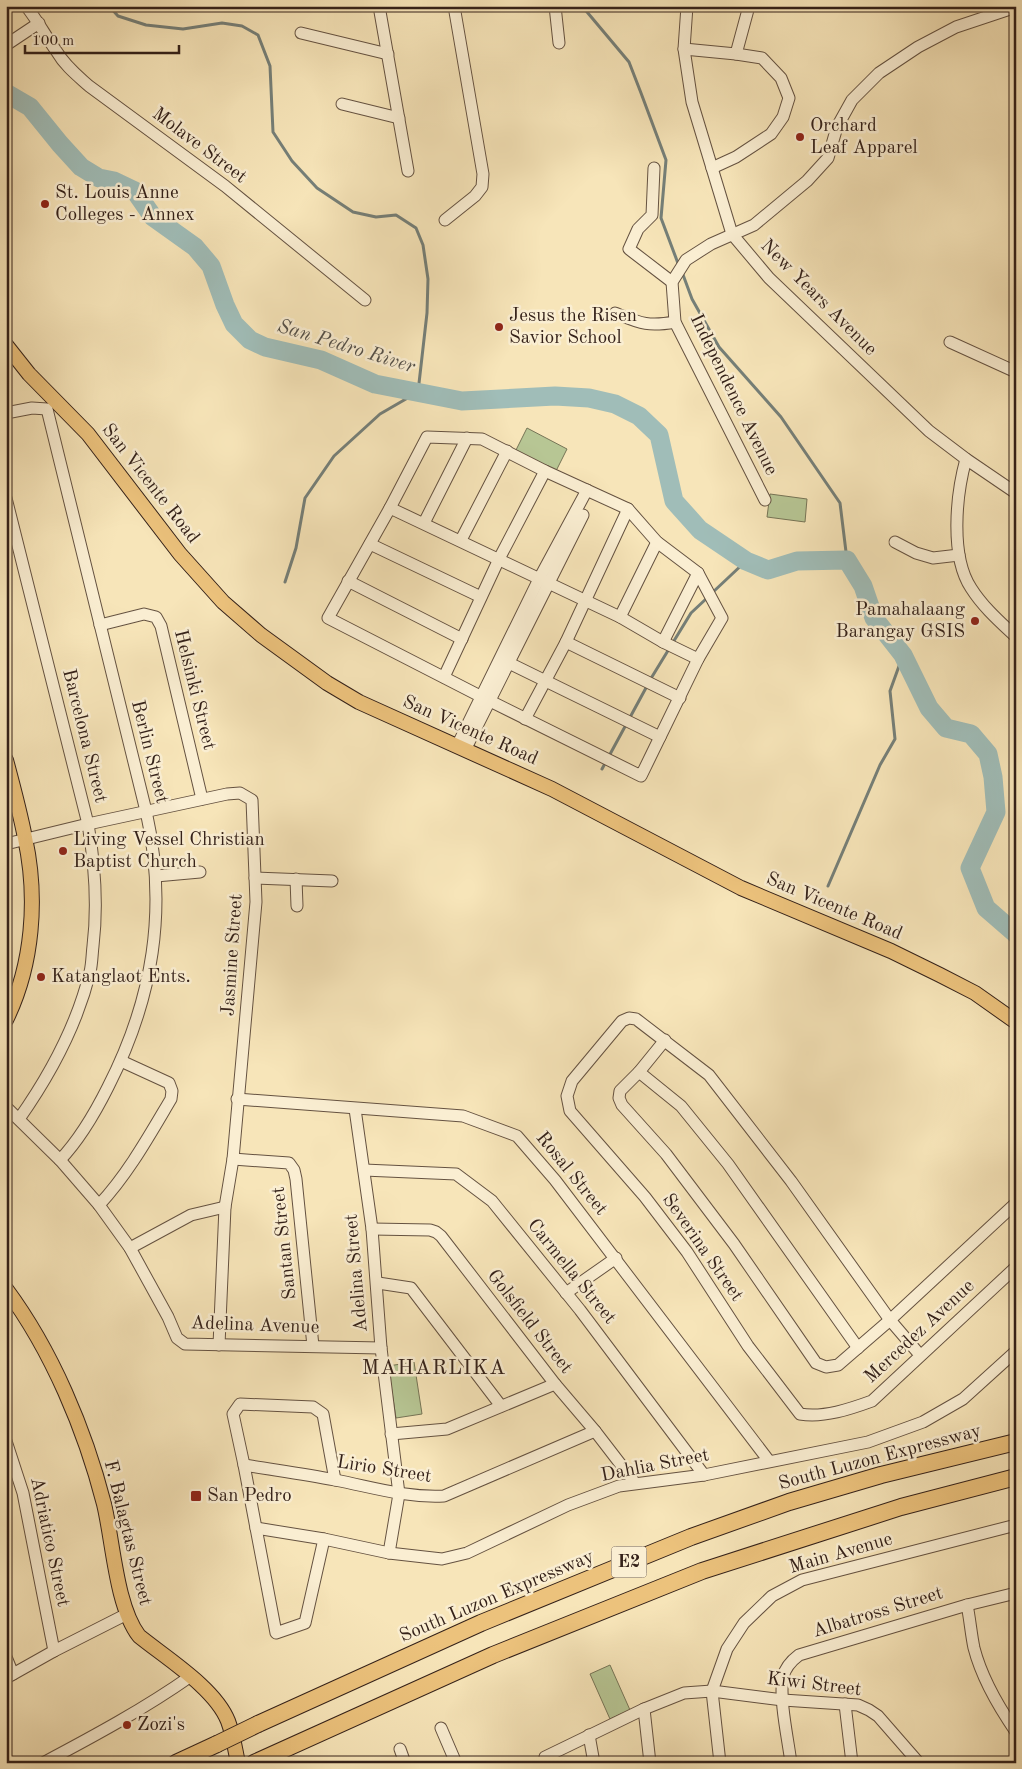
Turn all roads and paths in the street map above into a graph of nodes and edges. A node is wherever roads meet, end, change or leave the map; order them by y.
1 (26, 6) edge
2 (378, 6) edge
3 (454, 6) edge
4 (554, 6) edge
5 (687, 6) edge
6 (748, 6) edge
7 (1016, 7) edge
8 (39, 23) junction
9 (301, 33) dead end
10 (559, 43) dead end
11 (6, 45) edge
12 (684, 49) junction
13 (388, 54) junction
14 (736, 54) junction
15 (342, 104) dead end
16 (399, 118) junction
17 (654, 168) dead end
18 (712, 168) junction
19 (408, 171) dead end
20 (445, 220) dead end
21 (732, 234) junction
22 (673, 280) junction
23 (365, 300) dead end
24 (615, 313) dead end
25 (675, 322) junction
26 (950, 342) dead end
27 (6, 345) edge
28 (1016, 372) edge
29 (6, 413) edge
30 (466, 438) junction
31 (507, 451) junction
32 (966, 459) junction
33 (546, 471) junction
34 (591, 492) junction
35 (1016, 493) edge
36 (6, 498) edge
37 (765, 500) dead end
38 (390, 508) junction
39 (628, 509) junction
40 (424, 523) junction
41 (461, 540) junction
42 (657, 542) junction
43 (895, 542) dead end
44 (370, 544) junction
45 (959, 555) junction
46 (499, 559) junction
47 (698, 573) junction
48 (348, 581) junction
49 (543, 581) junction
50 (482, 598) junction
51 (585, 602) junction
52 (620, 617) junction
53 (100, 625) junction
54 (1016, 637) edge
55 (462, 639) junction
56 (566, 642) junction
57 (663, 642) junction
58 (698, 659) junction
59 (509, 663) junction
60 (444, 677) junction
61 (547, 681) junction
62 (680, 698) junction
63 (486, 699) junction
64 (526, 719) junction
65 (660, 737) junction
66 (461, 748) junction
67 (6, 760) edge
68 (202, 798) junction
69 (146, 811) junction
70 (88, 824) junction
71 (26, 839) junction
72 (6, 844) edge
73 (200, 872) dead end
74 (156, 876) junction
75 (255, 878) junction
76 (296, 879) junction
77 (332, 881) dead end
78 (297, 906) dead end
79 (6, 1020) edge
80 (1016, 1022) edge
81 (665, 1040) junction
82 (121, 1061) junction
83 (639, 1072) junction
84 (237, 1099) junction
85 (6, 1107) edge
86 (355, 1109) junction
87 (19, 1119) junction
88 (233, 1159) junction
89 (60, 1160) junction
90 (364, 1170) junction
91 (1016, 1203) edge
92 (99, 1205) junction
93 (225, 1207) junction
94 (372, 1229) junction
95 (130, 1248) junction
96 (616, 1258) junction
97 (1016, 1267) edge
98 (378, 1283) junction
99 (6, 1289) edge
100 (566, 1293) junction
101 (890, 1320) junction
102 (219, 1345) junction
103 (314, 1346) junction
104 (381, 1348) junction
105 (858, 1348) junction
106 (1016, 1351) edge
107 (920, 1355) junction
108 (555, 1384) junction
109 (501, 1406) junction
110 (812, 1416) joint
111 (595, 1431) junction
112 (391, 1434) junction
113 (6, 1440) edge
114 (1016, 1442) edge
115 (769, 1461) junction
116 (244, 1465) junction
117 (704, 1475) junction
118 (1016, 1477) edge
119 (335, 1480) junction
120 (635, 1483) junction
121 (399, 1494) junction
122 (1016, 1525) edge
123 (256, 1528) junction
124 (324, 1540) junction
125 (389, 1553) junction
126 (1016, 1593) edge
127 (968, 1605) junction
128 (127, 1614) junction
129 (54, 1651) junction
130 (6, 1657) edge
131 (10, 1676) edge
132 (191, 1676) junction
133 (712, 1692) junction
134 (783, 1700) junction
135 (845, 1704) junction
136 (644, 1709) junction
137 (441, 1728) dead end
138 (1016, 1732) edge
139 (590, 1735) junction
140 (400, 1749) dead end
141 (911, 1758) edge
142 (259, 1760) edge
143 (43, 1763) edge
144 (176, 1763) edge
145 (238, 1763) edge
146 (405, 1763) edge
147 (456, 1763) edge
148 (545, 1763) edge
149 (594, 1763) edge
150 (650, 1763) edge
151 (720, 1763) edge
152 (791, 1763) edge
153 (852, 1763) edge
154 (919, 1763) edge

1 - 8 street, Molave Street
2 - 13 street
3 - 20 street
4 - 10 street
5 - 12 street, New Years Avenue
6 - 14 street
7 - 21 street
8 - 11 street
8 - 23 street, Molave Street
9 - 13 street
12 - 14 street
12 - 18 street, New Years Avenue
13 - 16 street
14 - 18 street
15 - 16 street
16 - 19 street
17 - 22 street
18 - 21 street, New Years Avenue
21 - 22 street
21 - 32 street, New Years Avenue
22 - 25 street, Independence Avenue
24 - 25 street
25 - 37 street, Independence Avenue
26 - 28 street
27 - 66 main road, San Vicente Road
29 - 53 street, Berlin Street
30 - 31 street
30 - 38 street
30 - 40 street
31 - 33 street
31 - 41 street
32 - 35 street, New Years Avenue
32 - 45 street
33 - 34 street
33 - 46 street
34 - 39 street
34 - 49 street
36 - 70 street, Barcelona Street
38 - 40 street
38 - 44 street
39 - 42 street
39 - 51 street
40 - 41 street
41 - 46 street
42 - 47 street
42 - 52 street
43 - 45 street
44 - 48 street
44 - 50 street
45 - 54 street
46 - 49 street
46 - 50 street
47 - 57 street
47 - 58 street
48 - 55 street
48 - 60 street
49 - 51 street
49 - 59 street
49 - 63 street
50 - 55 street
51 - 52 street
51 - 56 street
52 - 57 street
53 - 68 street, Helsinki Street
53 - 69 street, Berlin Street
55 - 60 street
56 - 61 street
56 - 62 street
57 - 58 street
58 - 62 street
59 - 61 street
59 - 63 street
60 - 63 street
61 - 64 street
61 - 65 street
62 - 65 street
63 - 64 street
63 - 66 street
64 - 65 street
66 - 80 main road, San Vicente Road
67 - 71 main road
68 - 69 street, Jasmine Street
68 - 75 street, Jasmine Street
69 - 70 street, Jasmine Street
69 - 74 street, Berlin Street
70 - 71 street, Jasmine Street
70 - 87 street, Barcelona Street
71 - 72 street, Jasmine Street
71 - 79 main road
73 - 74 street
74 - 82 street, Berlin Street
75 - 76 street
75 - 84 street, Jasmine Street
76 - 77 street
76 - 78 street
81 - 83 street
81 - 101 street
81 - 110 street, Severina Street
82 - 89 street, Berlin Street
82 - 92 street
83 - 105 street
83 - 105 street
84 - 86 street, Rosal Street
84 - 88 street, Jasmine Street
85 - 87 street, Adelina Avenue
86 - 90 street, Adelina Street
86 - 96 street, Rosal Street
87 - 89 street, Adelina Avenue
88 - 93 street, Jasmine Street
88 - 103 street, Santan Street
89 - 92 street, Adelina Avenue
90 - 94 street, Adelina Street
90 - 100 street, Carmella Street
91 - 101 street
92 - 95 street, Adelina Avenue
93 - 95 street
93 - 102 street, Jasmine Street
94 - 98 street, Adelina Street
94 - 108 street, Golsfield Street
95 - 102 street, Adelina Avenue
96 - 100 street
96 - 115 street, Rosal Street
97 - 107 street, Mercedez Avenue
98 - 104 street, Adelina Street
98 - 109 street
99 - 128 main road, F. Balagtas Street
100 - 117 street, Carmella Street
101 - 105 street
101 - 107 street
102 - 103 street, Adelina Avenue
103 - 104 street, Adelina Avenue
104 - 112 street, Adelina Street
106 - 115 street, Dahlia Street
107 - 110 street, Mercedez Avenue
108 - 109 street
108 - 111 street, Golsfield Street
109 - 112 street
111 - 120 street, Golsfield Street
111 - 121 street, Lirio Street
112 - 121 street, Adelina Street
113 - 129 street, Adriatico Street
114 - 144 highway, South Luzon Expressway / E2, bridge
115 - 117 street, Dahlia Street
116 - 119 street, Lirio Street
116 - 119 street
116 - 123 street
117 - 120 street, Dahlia Street
118 - 142 highway, E2
119 - 121 street, Lirio Street
120 - 125 street, Dahlia Street
121 - 125 street, Adelina Street
122 - 133 street, Main Avenue
123 - 124 street, Dahlia Street
123 - 124 street
124 - 125 street, Dahlia Street
126 - 127 street, Albatross Street
127 - 134 street, Albatross Street
127 - 138 street
128 - 129 street
128 - 132 main road, F. Balagtas Street
129 - 131 street
130 - 131 street
132 - 143 street
132 - 145 main road, F. Balagtas Street
133 - 134 street, Kiwi Street
133 - 136 street, Kiwi Street
133 - 151 street, Main Avenue
134 - 135 street, Kiwi Street
134 - 152 street, Albatross Street
135 - 141 street, Kiwi Street
135 - 153 street
136 - 139 street, Kiwi Street
136 - 150 street
137 - 147 street
139 - 148 street, Kiwi Street
139 - 149 street
140 - 146 street
141 - 154 street, Kiwi Street

